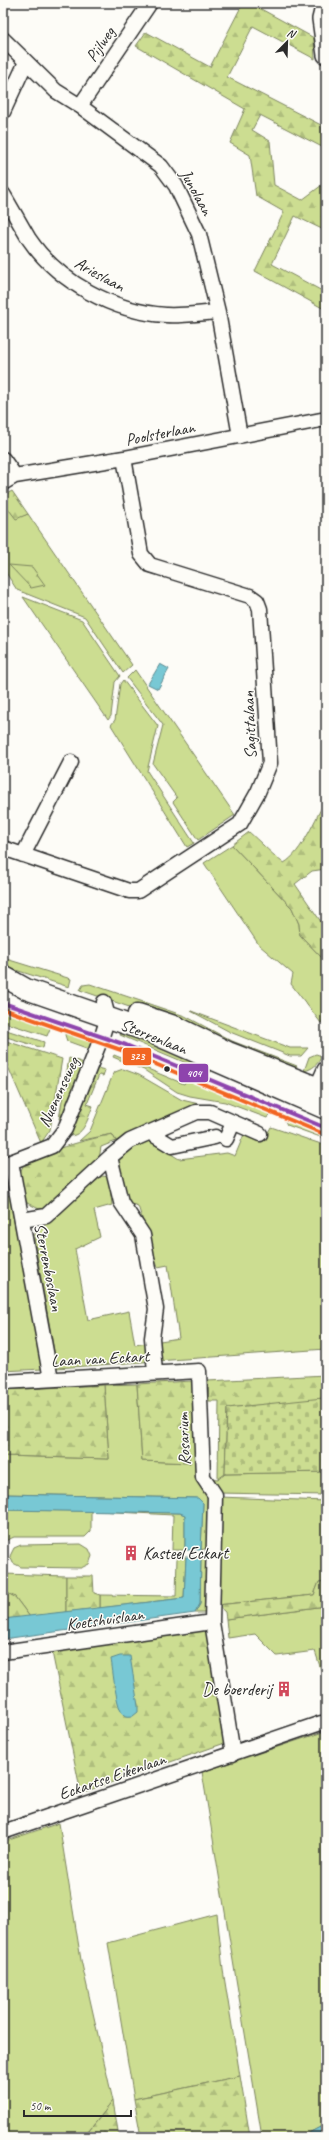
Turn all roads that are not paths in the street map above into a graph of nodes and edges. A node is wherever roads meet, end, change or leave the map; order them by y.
1 (150, 3) edge
2 (324, 3) edge
3 (3, 38) edge
4 (326, 55) edge
5 (26, 62) junction
6 (80, 106) junction
7 (3, 112) edge
8 (3, 194) edge
9 (218, 312) junction
10 (326, 419) edge
11 (240, 436) junction
12 (124, 458) junction
13 (3, 459) edge
14 (9, 479) edge
15 (71, 762) dead end
16 (3, 848) edge
17 (23, 855) junction
18 (3, 974) edge
19 (106, 1010) junction
20 (326, 1070) edge
21 (324, 1100) edge
22 (233, 1123) junction
23 (149, 1132) junction
24 (260, 1134) dead end
25 (110, 1156) junction
26 (7, 1164) edge
27 (22, 1220) junction
28 (199, 1371) joint
29 (155, 1372) junction
30 (52, 1379) junction
31 (3, 1382) edge
32 (212, 1622) junction
33 (3, 1652) edge
34 (321, 1723) dead end
35 (233, 1754) junction
36 (3, 1832) edge

1 - 6 street, Pijlweg
2 - 4 street
3 - 5 street, Junolaan
5 - 6 street, Junolaan
5 - 7 street
6 - 9 street, Junolaan
8 - 9 street, Arieslaan
9 - 11 street, Junolaan
10 - 11 street, Poolsterlaan
11 - 12 street, Poolsterlaan
12 - 14 street, Poolsterlaan
12 - 17 street, Sagittalaan
13 - 14 street
15 - 17 street
16 - 17 street, Sagittalaan
18 - 19 main road, Sterrenlaan
19 - 21 main road, Sterrenlaan
19 - 26 street, Nuenenseweg
20 - 21 street
22 - 23 street
22 - 23 street
22 - 24 street
23 - 25 street
25 - 27 street
25 - 29 street
26 - 27 street, Sterrenboslaan
27 - 30 street, Sterrenboslaan
28 - 29 street, Laan van Eckart
28 - 32 street, Rosarium
29 - 30 street, Laan van Eckart
30 - 31 street, Laan van Eckart
32 - 33 street, Koetshuislaan
32 - 35 street, Rosarium
34 - 35 street, Eckartse Eikenlaan
35 - 36 street, Eckartse Eikenlaan

